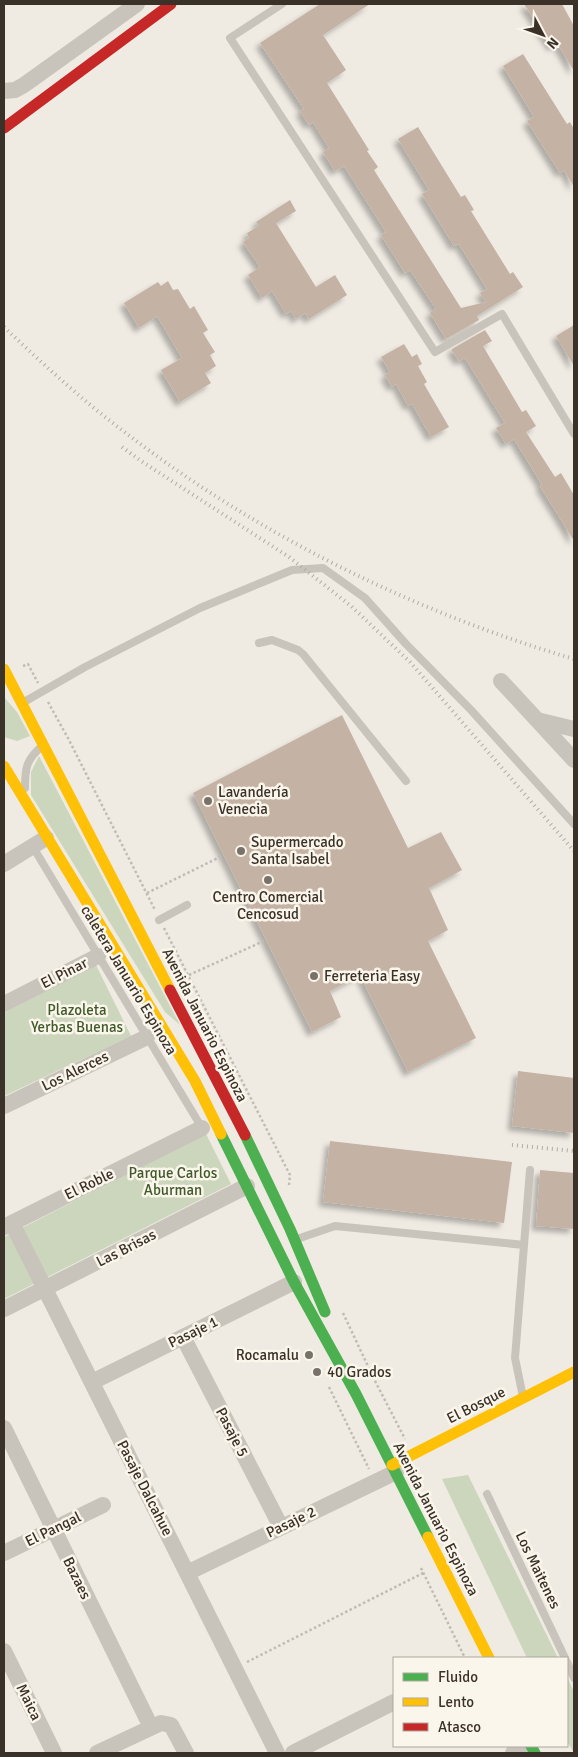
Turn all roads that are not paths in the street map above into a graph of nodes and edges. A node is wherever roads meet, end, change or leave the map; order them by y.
1 (137, 4) edge
2 (171, 4) edge
3 (282, 4) edge
4 (4, 91) edge
5 (4, 128) edge
6 (574, 434) edge
7 (259, 643) dead end
8 (4, 669) edge
9 (500, 681) dead end
10 (4, 683) edge
11 (19, 699) junction
12 (537, 720) junction
13 (574, 729) edge
14 (43, 745) junction
15 (574, 760) edge
16 (4, 766) edge
17 (406, 781) dead end
18 (25, 800) junction
19 (574, 824) edge
20 (40, 842) junction
21 (4, 864) edge
22 (187, 905) dead end
23 (160, 920) dead end
24 (98, 956) junction
25 (4, 1004) edge
26 (147, 1037) junction
27 (195, 1080) junction
28 (211, 1095) dead end
29 (4, 1106) edge
30 (202, 1128) joint
31 (530, 1170) dead end
32 (247, 1186) junction
33 (8, 1225) edge
34 (295, 1240) junction
35 (524, 1245) junction
36 (294, 1282) junction
37 (46, 1288) junction
38 (4, 1309) edge
39 (183, 1337) junction
40 (574, 1372) edge
41 (92, 1382) junction
42 (356, 1394) junction
43 (523, 1398) junction
44 (4, 1428) edge
45 (394, 1468) junction
46 (487, 1494) dead end
47 (103, 1505) dead end
48 (281, 1527) junction
49 (54, 1529) junction
50 (4, 1553) edge
51 (187, 1573) junction
52 (4, 1652) edge
53 (486, 1657) edge
54 (565, 1657) edge
55 (568, 1664) edge
56 (574, 1678) edge
57 (393, 1703) edge
58 (151, 1727) junction
59 (527, 1747) edge
60 (54, 1753) edge
61 (97, 1753) edge
62 (186, 1753) edge
63 (277, 1753) edge
64 (293, 1753) edge
65 (513, 1753) edge

1 - 4 street
2 - 5 main road
3 - 6 lane
7 - 17 lane
8 - 11 main road
9 - 12 street
10 - 11 main road, Avenida Januario Espinoza
11 - 14 main road, Avenida Januario Espinoza
11 - 19 lane
12 - 13 street
12 - 15 street
14 - 18 lane
14 - 34 main road, Avenida Januario Espinoza
16 - 18 main road, Avenida Januario Espinoza
18 - 20 main road, Avenida Januario Espinoza
20 - 21 street
20 - 24 lane, caletera Januario Espinoza
20 - 27 main road, Avenida Januario Espinoza
22 - 23 lane
24 - 25 street, El Pinar
24 - 26 lane, caletera Januario Espinoza
26 - 29 street, Los Alerces
26 - 30 lane, caletera Januario Espinoza
27 - 28 lane
27 - 32 main road, Avenida Januario Espinoza
30 - 33 street, El Roble
31 - 35 lane
32 - 36 main road, Avenida Januario Espinoza
32 - 37 street, Las Brisas
33 - 37 street, Pasaje Dalcahue
34 - 35 lane
34 - 42 main road, Avenida Januario Espinoza
35 - 43 lane
36 - 39 street, Pasaje 1
36 - 42 main road, Avenida Januario Espinoza
37 - 38 street, Las Brisas
37 - 41 street, Pasaje Dalcahue
39 - 41 street, Pasaje 1
39 - 48 street, Pasaje 5
40 - 43 main road, El Bosque
41 - 51 street, Pasaje Dalcahue
42 - 45 main road, Avenida Januario Espinoza
43 - 45 main road, El Bosque
44 - 49 street, Bazaes
45 - 48 street, Pasaje 2
45 - 53 main road, Avenida Januario Espinoza
46 - 54 lane, Los Maitenes
47 - 49 street, El Pangal
48 - 51 street, Pasaje 2
49 - 50 street, El Pangal
49 - 58 street, Bazaes
51 - 63 street, Pasaje Dalcahue
52 - 60 street, Maica
55 - 56 lane
57 - 64 street
58 - 61 street
58 - 62 street
59 - 65 street

